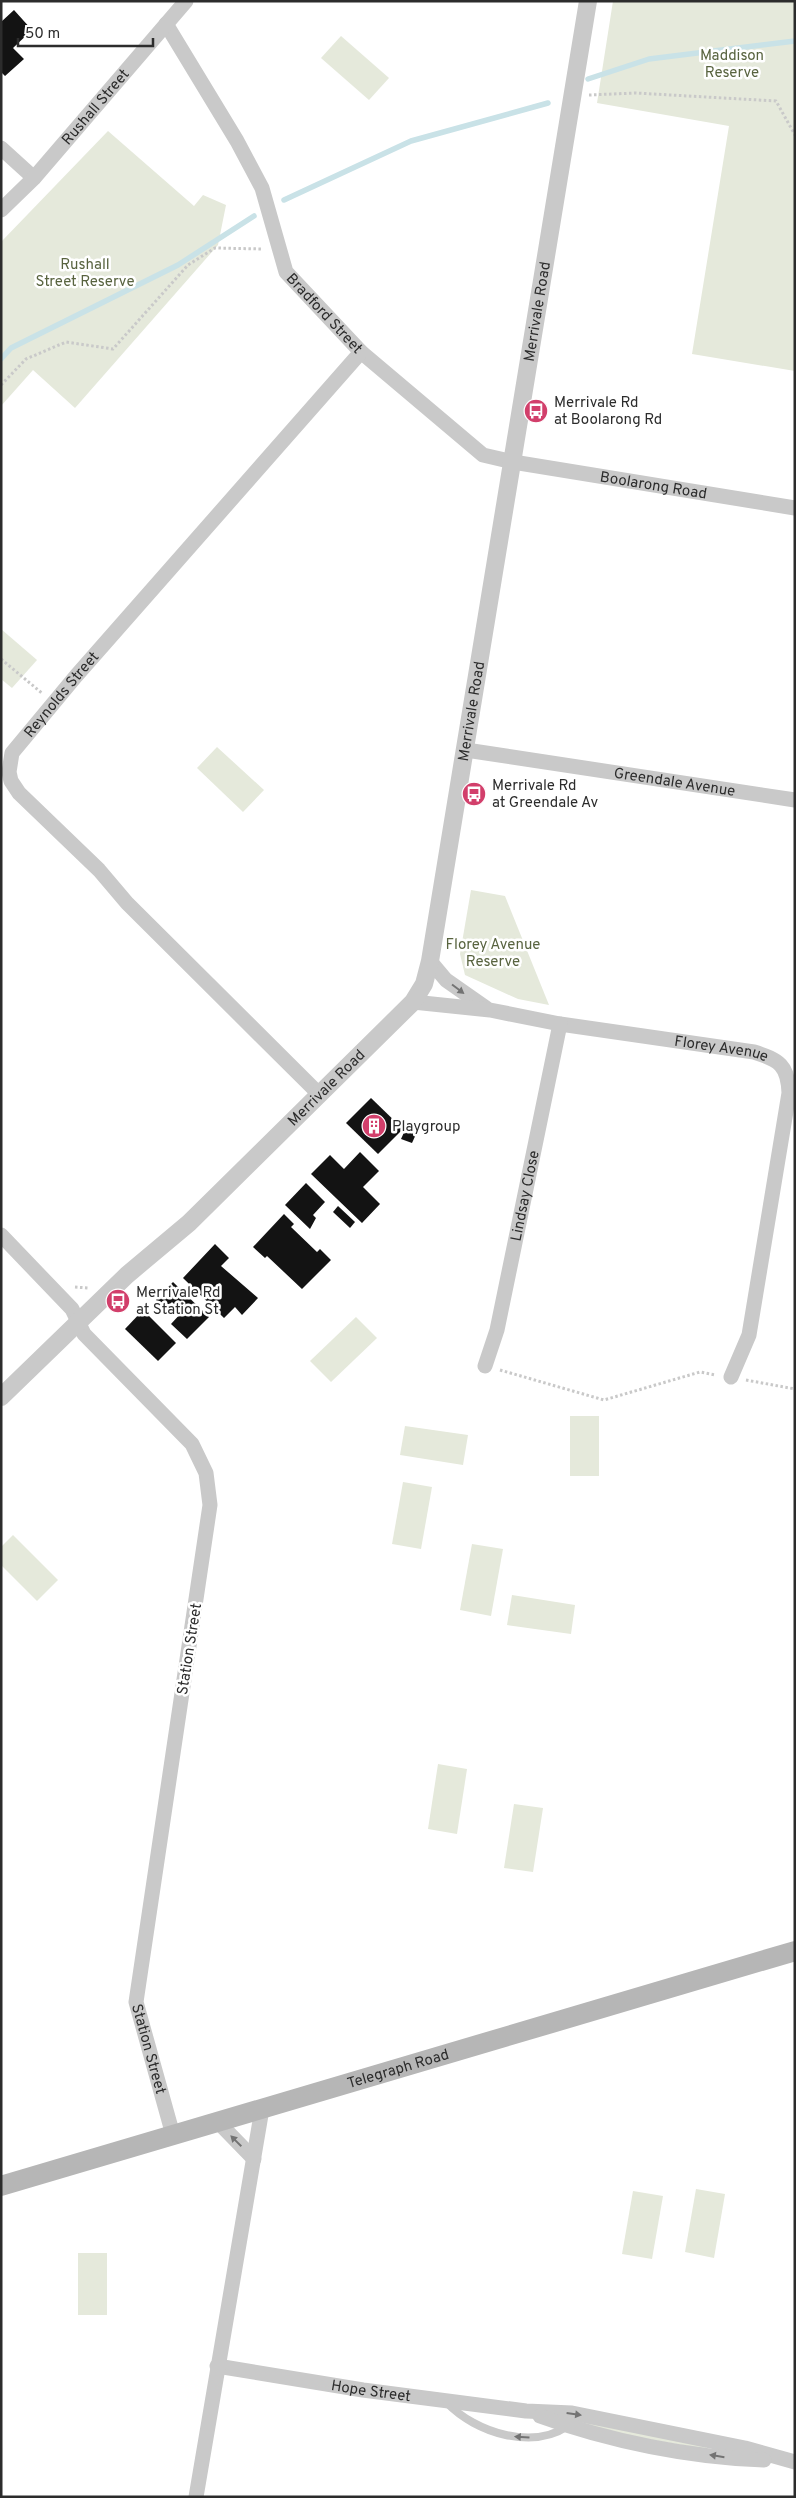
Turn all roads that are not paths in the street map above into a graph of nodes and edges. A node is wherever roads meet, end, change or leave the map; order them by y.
1 (186, 1) edge
2 (588, 1) edge
3 (166, 24) junction
4 (1, 148) edge
5 (34, 178) junction
6 (1, 210) edge
7 (361, 352) junction
8 (513, 462) junction
9 (795, 508) edge
10 (466, 750) junction
11 (795, 800) edge
12 (430, 961) junction
13 (413, 1002) junction
14 (490, 1010) junction
15 (560, 1024) junction
16 (320, 1094) junction
17 (1, 1235) edge
18 (79, 1321) junction
19 (485, 1366) road end
20 (731, 1377) road end
21 (1, 1397) edge
22 (795, 1951) edge
23 (262, 2109) junction
24 (218, 2122) junction
25 (173, 2135) junction
26 (254, 2159) junction
27 (1, 2186) edge
28 (217, 2366) junction
29 (444, 2401) junction
30 (526, 2411) junction
31 (568, 2426) junction
32 (789, 2461) edge
33 (196, 2497) edge

1 - 3 street, Rushall Street
2 - 8 street, Merrivale Road
3 - 5 street, Rushall Street
3 - 7 street, Bradford Street
4 - 5 street
5 - 6 street, Rushall Street
7 - 8 street, Bradford Street
7 - 16 street, Reynolds Street
8 - 9 street, Boolarong Road
8 - 10 street, Merrivale Road
10 - 11 street, Greendale Avenue
10 - 12 street, Merrivale Road
12 - 13 street, Merrivale Road
12 -> 14 street, Florey Avenue
13 - 14 street, Florey Avenue
13 - 16 street, Merrivale Road
14 - 15 street, Florey Avenue
15 - 19 street, Lindsay Close
15 - 20 street, Florey Avenue
16 - 18 street, Merrivale Road
17 - 18 street, Station Street
18 - 21 street, Merrivale Road
18 - 25 street, Station Street
22 - 23 main road, Telegraph Road
23 - 24 main road, Telegraph Road
23 - 26 street
24 - 25 main road, Telegraph Road
26 -> 24 street
25 - 27 main road, Telegraph Road
26 - 28 street
28 - 29 street, Hope Street
28 - 33 street
29 - 30 street, Hope Street
31 -> 29 lane
30 - 31 street, Hope Street
30 -> 32 street, Hope Street
32 -> 31 street, Hope Street

